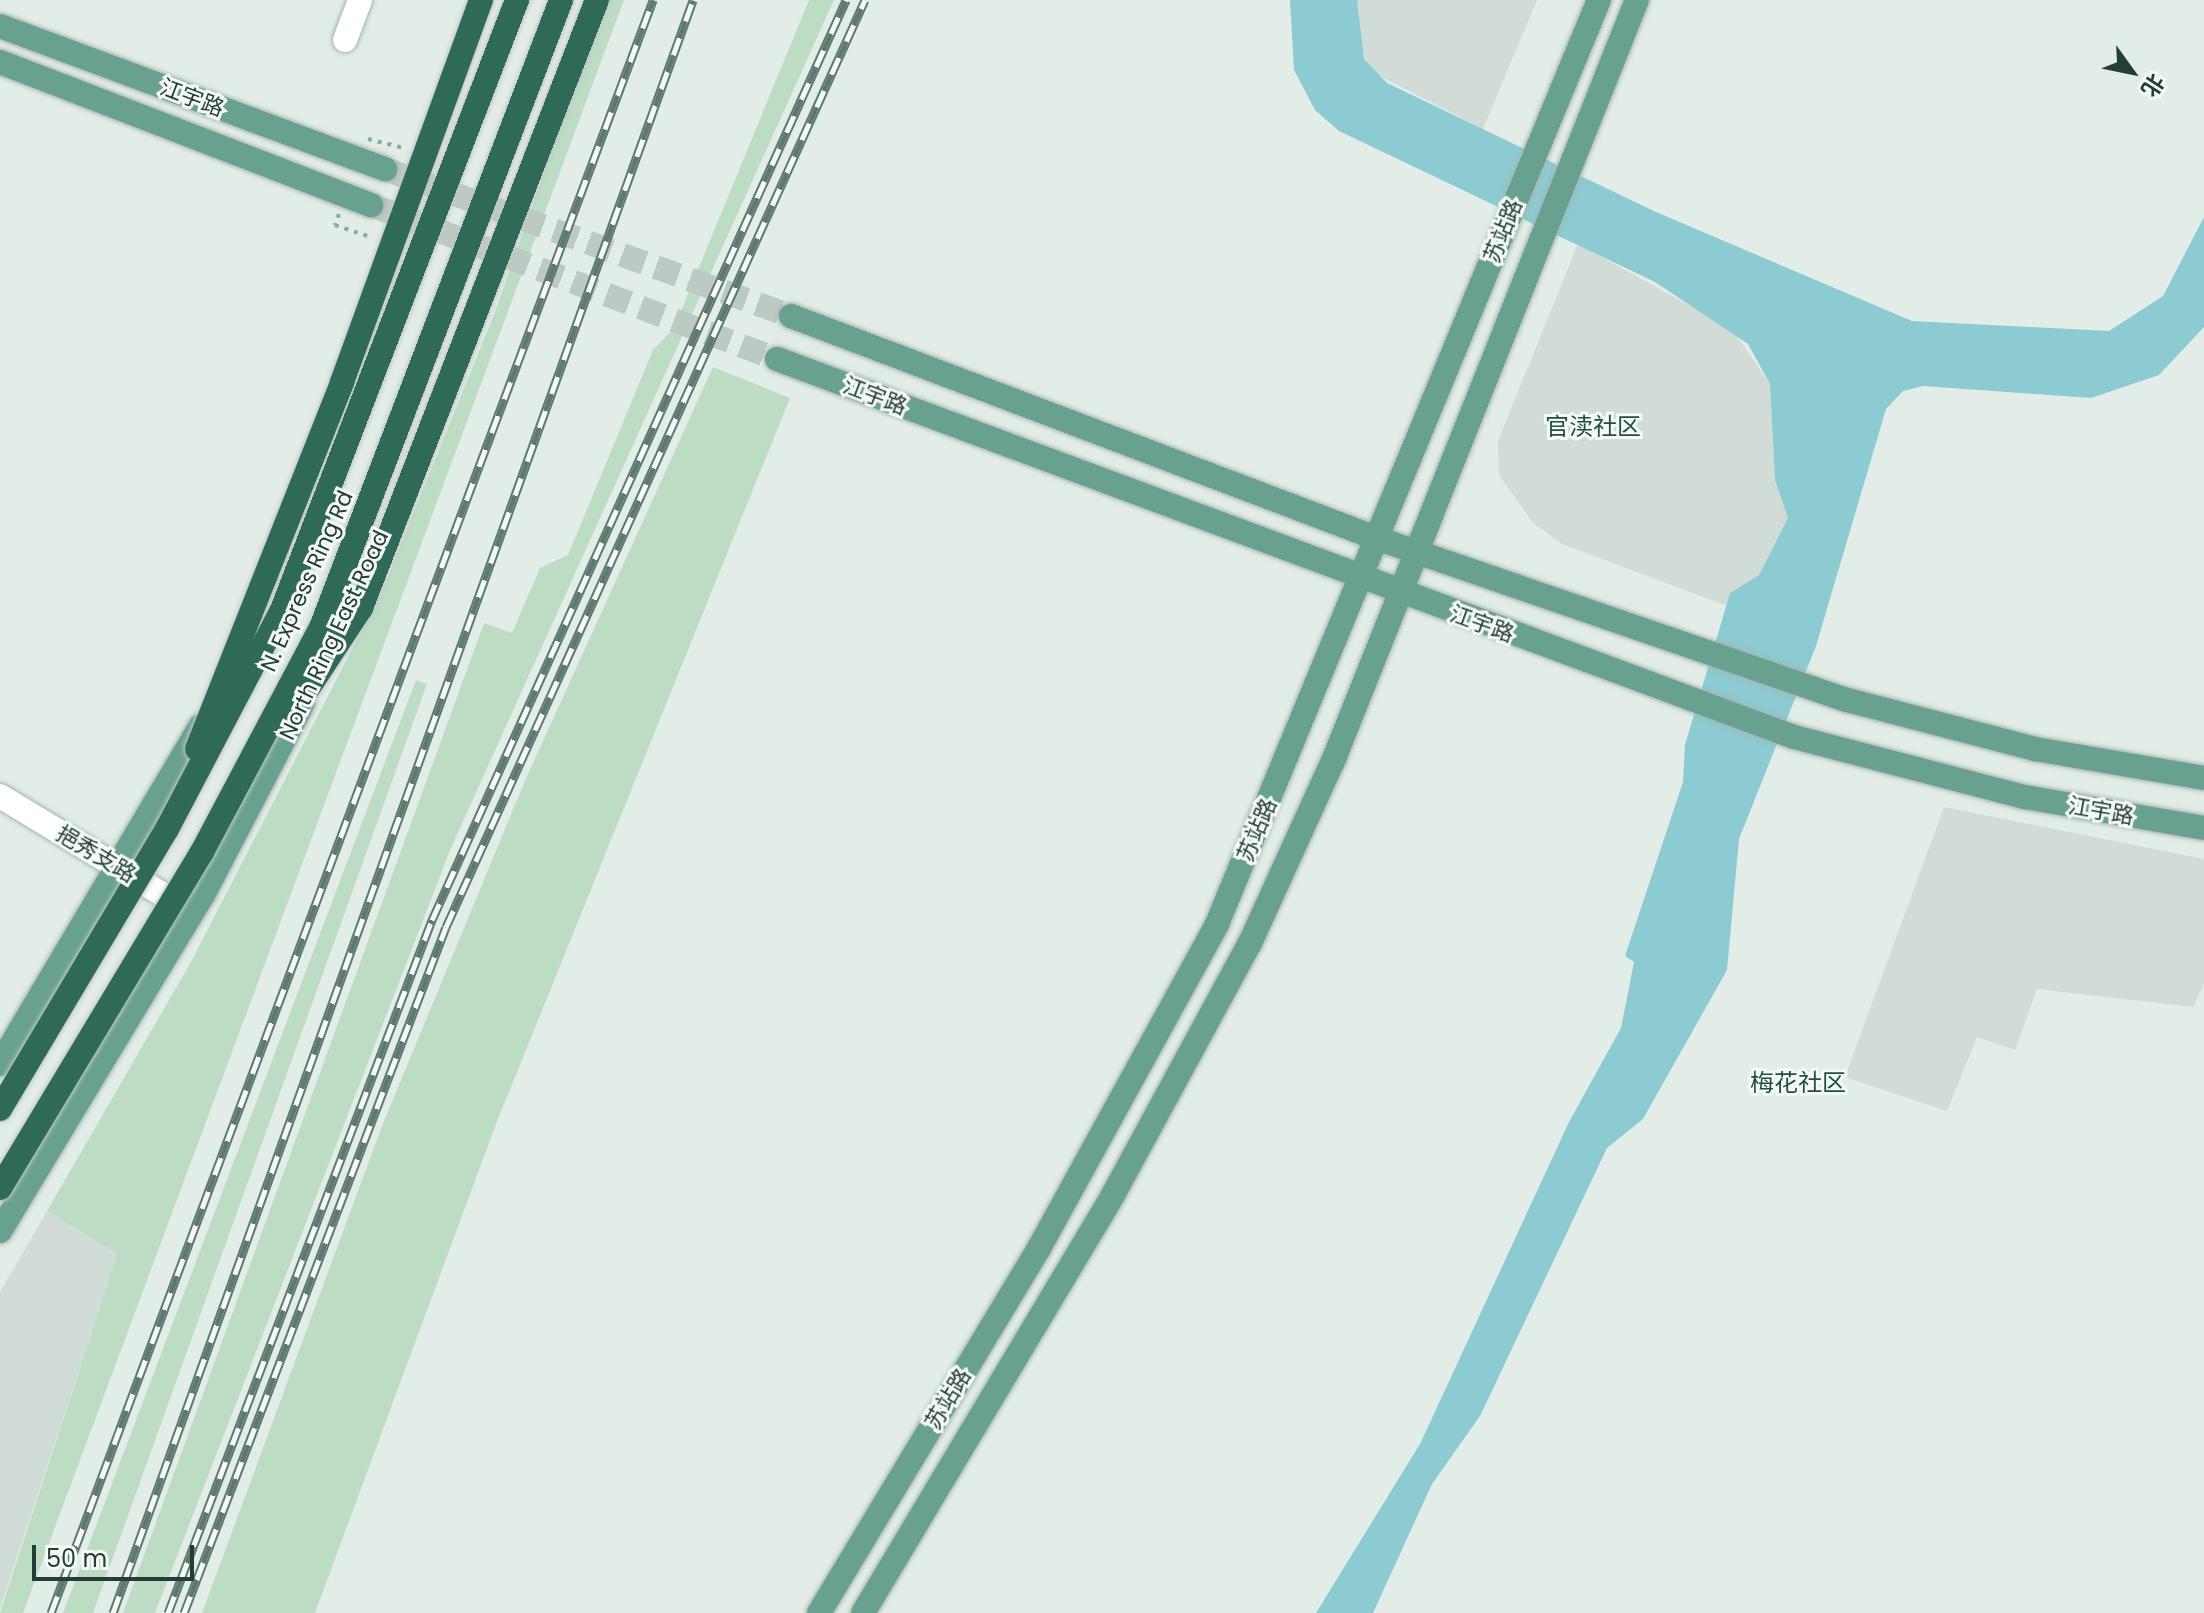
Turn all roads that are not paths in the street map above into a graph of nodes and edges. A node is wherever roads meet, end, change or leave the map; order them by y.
1 (360, 0) edge
2 (481, 0) edge
3 (491, 0) edge
4 (517, 0) edge
5 (561, 0) edge
6 (584, 0) edge
7 (597, 0) edge
8 (1599, 0) edge
9 (1637, 0) edge
10 (0, 26) edge
11 (345, 40) dead end
12 (0, 62) edge
13 (385, 169) tunnel mouth
14 (371, 205) tunnel mouth
15 (791, 316) tunnel mouth
16 (777, 359) tunnel mouth
17 (1376, 538) junction
18 (1416, 552) junction
19 (1361, 580) junction
20 (1402, 595) junction
21 (2204, 778) edge
22 (0, 796) edge
23 (2204, 828) edge
24 (167, 829) junction
25 (202, 852) junction
26 (118, 868) junction
27 (193, 913) junction
28 (0, 1064) edge
29 (0, 1109) edge
30 (0, 1188) edge
31 (0, 1231) edge
32 (819, 1613) edge
33 (863, 1613) edge

1 - 11 street
2 - 24 highway, bridge
3 - 26 main road
4 - 24 highway, N. Express Ring Rd, bridge
5 - 25 highway, N. Express Ring Rd, bridge
6 - 27 main road, North Ring East Road
7 - 25 highway, bridge
8 - 17 main road, 苏站路
9 - 18 main road, 苏站路
10 - 13 main road, 江宇路
12 - 14 main road, 江宇路
15 - 17 main road, 江宇路
16 - 19 main road, 江宇路
17 - 18 main road, 江宇路
17 - 19 main road, 苏站路
18 - 20 main road, 苏站路
18 - 21 main road, 江宇路
19 - 20 main road, 江宇路
19 - 32 main road, 苏站路
20 - 23 main road, 江宇路
20 - 33 main road, 苏站路
22 - 26 street, 挹秀支路
24 - 29 highway, N. Express Ring Rd, bridge
25 - 30 highway, N. Express Ring Rd, bridge
26 - 27 street, 挹秀支路
26 - 28 main road
27 - 31 main road, North Ring East Road

